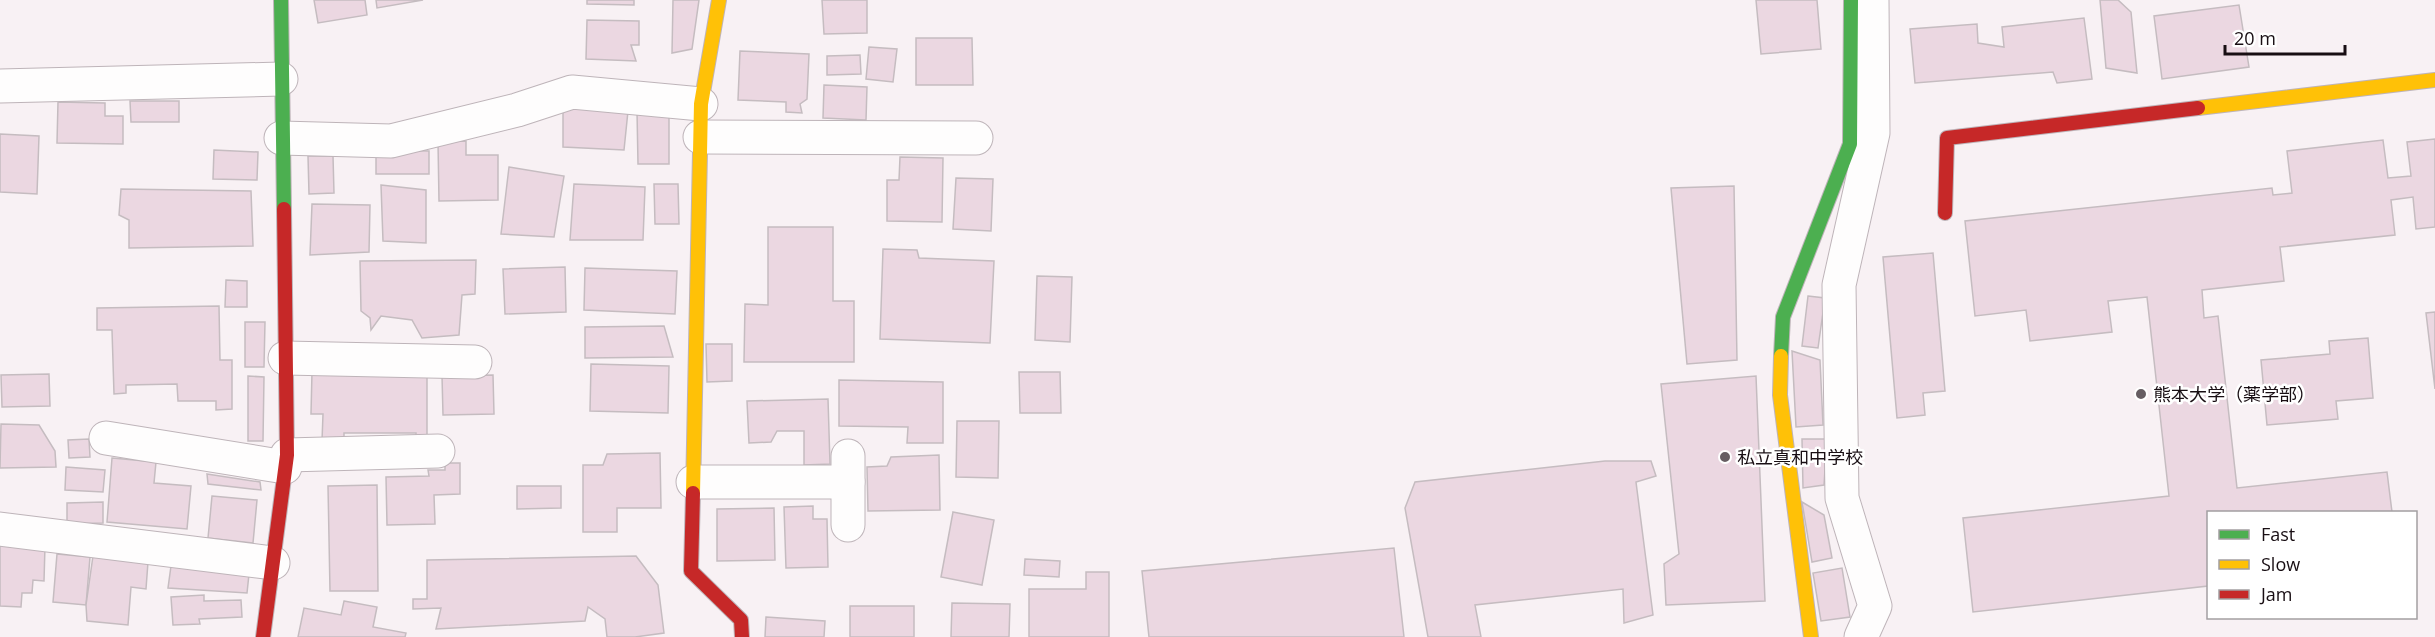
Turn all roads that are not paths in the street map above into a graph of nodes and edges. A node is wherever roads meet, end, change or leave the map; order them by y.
1 (281, 0) edge
2 (719, 0) edge
3 (1851, 0) edge
4 (1872, 0) edge
5 (281, 79) junction
6 (2435, 80) edge
7 (0, 86) edge
8 (701, 104) junction
9 (700, 137) junction
10 (281, 138) junction
11 (976, 138) dead end
12 (1945, 213) dead end
13 (285, 358) junction
14 (475, 362) dead end
15 (106, 438) dead end
16 (438, 451) dead end
17 (286, 461) junction
18 (693, 482) junction
19 (848, 525) dead end
20 (0, 529) edge
21 (273, 563) junction
22 (263, 637) edge
23 (742, 637) edge
24 (1811, 637) edge
25 (1861, 637) edge

1 - 5 street
2 - 8 street
3 - 24 street
4 - 25 street
5 - 7 street
5 - 10 street
6 - 12 street
8 - 9 street
8 - 10 street
9 - 11 street
9 - 18 street
10 - 13 street
13 - 14 street
13 - 17 street
15 - 17 street
16 - 17 street
17 - 21 street
18 - 19 street
18 - 23 street
20 - 21 street
21 - 22 street

